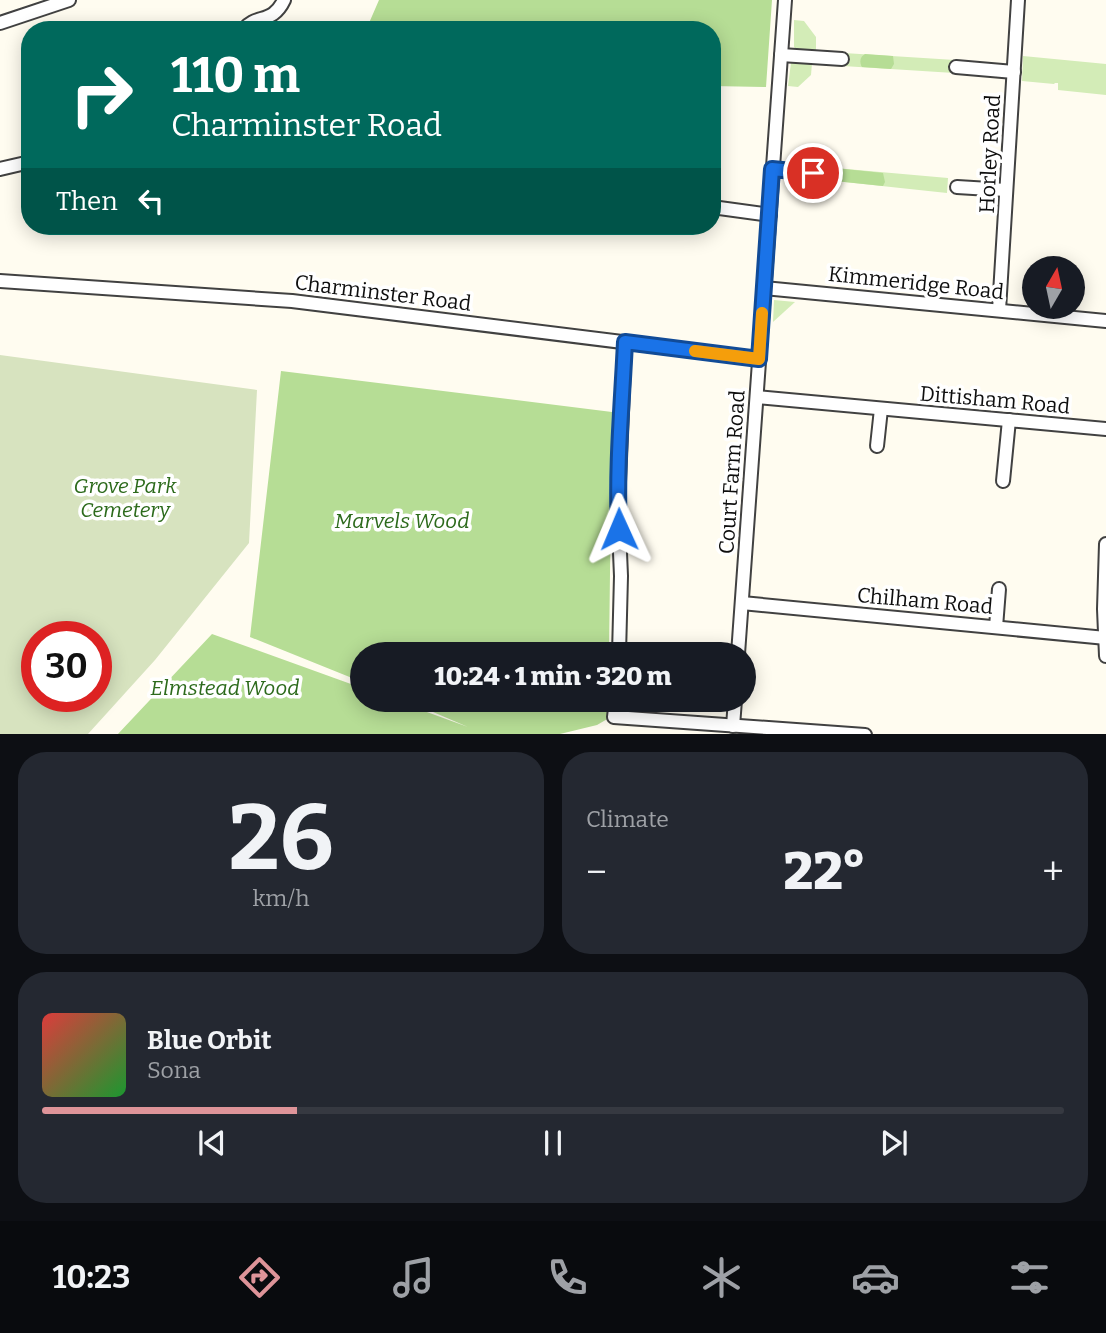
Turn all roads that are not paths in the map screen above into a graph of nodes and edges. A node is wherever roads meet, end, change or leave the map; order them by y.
1 (69, 0) edge
2 (284, 0) edge
3 (785, 0) edge
4 (1018, 0) edge
5 (255, 21) edge
6 (0, 23) edge
7 (781, 55) junction
8 (842, 59) dead end
9 (956, 67) dead end
10 (1014, 72) junction
11 (21, 164) edge
12 (0, 169) edge
13 (772, 169) junction
14 (833, 174) dead end
15 (957, 187) dead end
16 (1006, 190) junction
17 (721, 209) edge
18 (770, 215) junction
19 (0, 281) edge
20 (764, 288) junction
21 (999, 310) junction
22 (1106, 321) edge
23 (625, 342) junction
24 (759, 359) junction
25 (757, 397) junction
26 (881, 409) junction
27 (1009, 420) junction
28 (1106, 429) edge
29 (877, 446) dead end
30 (1003, 481) dead end
31 (1106, 544) edge
32 (999, 589) dead end
33 (741, 603) junction
34 (996, 627) junction
35 (1106, 638) edge
36 (619, 642) edge
37 (739, 642) edge
38 (1106, 656) edge
39 (615, 712) edge
40 (734, 712) edge
41 (733, 726) junction
42 (865, 734) edge

1 - 6 street
2 - 5 street
3 - 7 street, Court Farm Road
4 - 10 street, Horley Road
7 - 8 street
7 - 13 street, Court Farm Road
9 - 10 street
10 - 16 street, Horley Road
11 - 12 street
13 - 14 street
13 - 18 street, Court Farm Road
15 - 16 street
16 - 21 street, Horley Road
17 - 18 street
18 - 20 street, Court Farm Road
19 - 23 street, Charminster Road
20 - 21 street, Kimmeridge Road
20 - 24 street, Court Farm Road
21 - 22 street, Kimmeridge Road
23 - 24 street, Charminster Road
23 - 36 street
24 - 25 street, Court Farm Road
25 - 26 street, Dittisham Road
25 - 33 street, Court Farm Road
26 - 27 street, Dittisham Road
26 - 29 street
27 - 28 street, Dittisham Road
27 - 30 street
31 - 35 street
32 - 34 street
33 - 34 street, Chilham Road
33 - 37 street, Court Farm Road
34 - 35 street, Chilham Road
35 - 38 street
39 - 41 street
40 - 41 street
41 - 42 street

